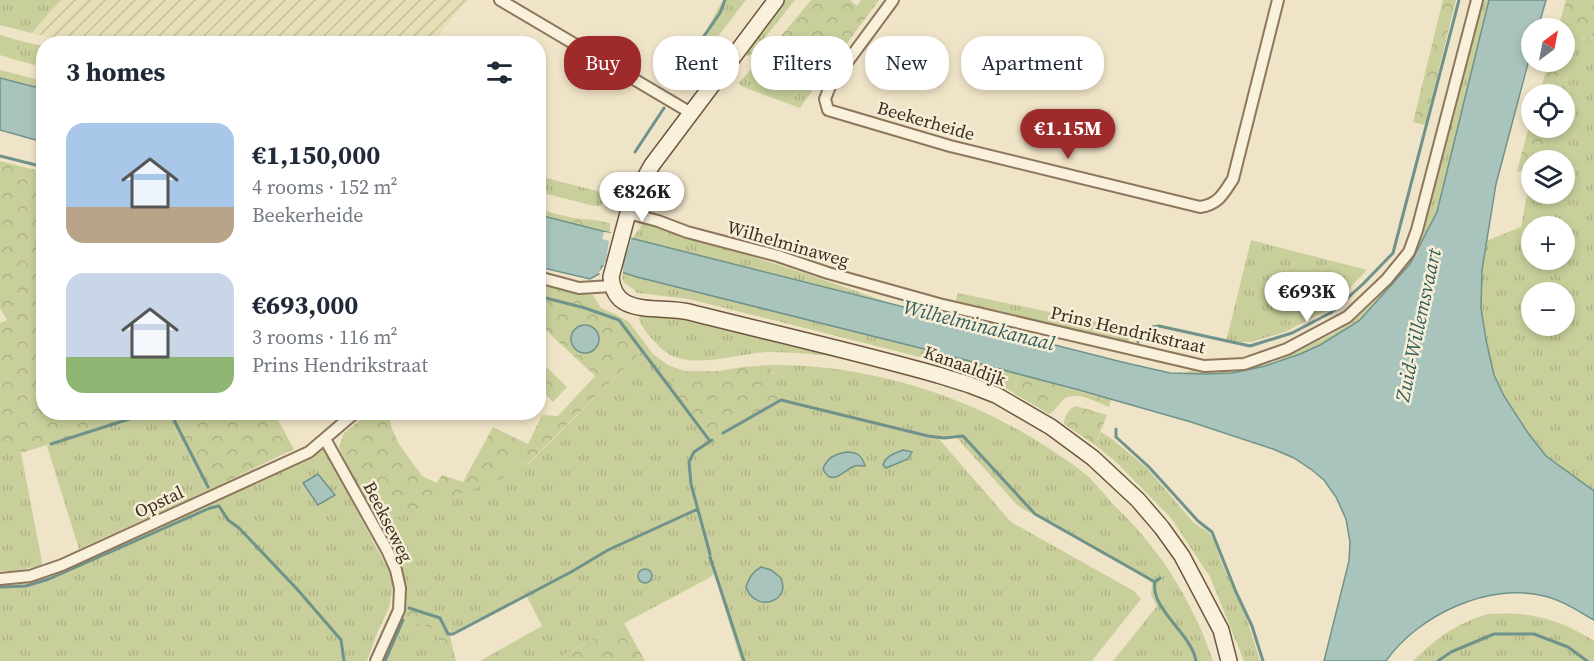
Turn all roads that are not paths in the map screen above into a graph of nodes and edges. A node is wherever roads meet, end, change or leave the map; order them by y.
1 (500, 0) edge
2 (776, 0) edge
3 (893, 0) edge
4 (1278, 0) edge
5 (1477, 0) edge
6 (691, 113) junction
7 (628, 213) junction
8 (546, 279) edge
9 (612, 281) junction
10 (939, 304) joint
11 (347, 420) edge
12 (325, 439) junction
13 (0, 579) edge
14 (376, 661) edge
15 (1229, 661) edge

1 - 6 street
2 - 6 main road
3 - 4 street, Beekerheide
5 - 10 street, Prins Hendrikstraat
6 - 7 main road
7 - 9 main road
7 - 10 street, Wilhelminaweg
8 - 9 street
9 - 15 main road, Kanaaldijk
11 - 12 street
12 - 13 street, Opstal
12 - 14 street, Beekseweg

